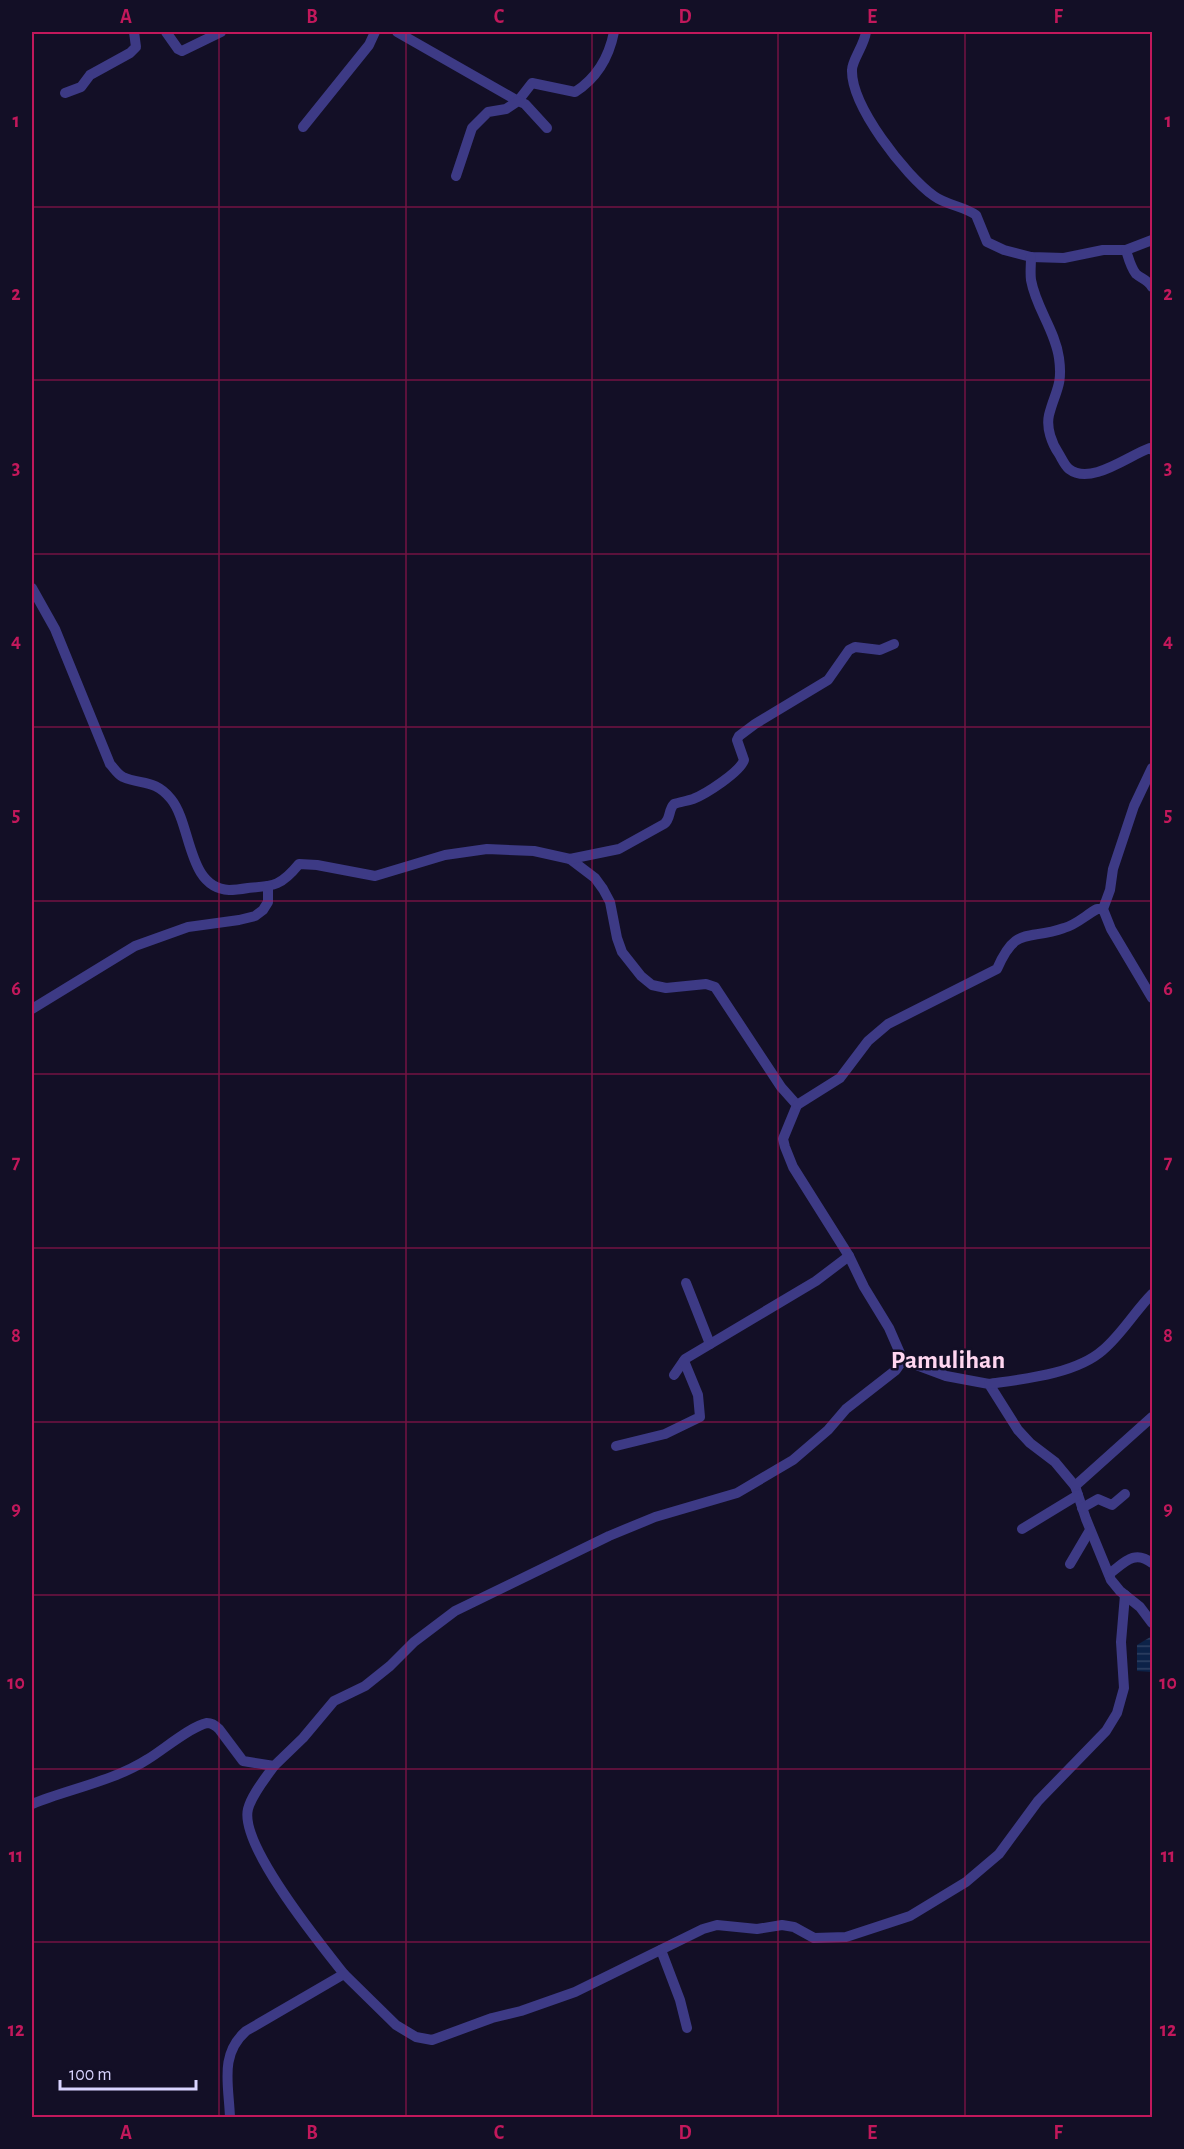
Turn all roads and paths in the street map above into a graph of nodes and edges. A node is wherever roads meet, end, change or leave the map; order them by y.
1 (134, 32) edge
2 (166, 32) edge
3 (222, 32) edge
4 (375, 32) edge
5 (397, 32) edge
6 (614, 32) edge
7 (866, 32) edge
8 (65, 93) dead end
9 (518, 101) junction
10 (303, 127) dead end
11 (547, 128) dead end
12 (456, 176) dead end
13 (1152, 240) edge
14 (1126, 250) junction
15 (1031, 257) junction
16 (1152, 286) edge
17 (1152, 450) edge
18 (32, 588) edge
19 (894, 644) dead end
20 (1152, 768) edge
21 (570, 859) junction
22 (268, 886) junction
23 (1103, 909) junction
24 (1152, 999) edge
25 (32, 1009) edge
26 (797, 1105) junction
27 (849, 1256) junction
28 (686, 1283) dead end
29 (1152, 1294) edge
30 (710, 1344) junction
31 (903, 1360) junction
32 (684, 1361) junction
33 (674, 1375) dead end
34 (989, 1384) junction
35 (1152, 1417) edge
36 (616, 1446) dead end
37 (1077, 1490) junction
38 (1125, 1494) dead end
39 (1082, 1508) junction
40 (1022, 1529) dead end
41 (1090, 1530) junction
42 (1152, 1563) edge
43 (1070, 1564) dead end
44 (1108, 1574) junction
45 (1125, 1595) junction
46 (1152, 1623) edge
47 (274, 1766) junction
48 (32, 1803) edge
49 (661, 1950) junction
50 (344, 1974) junction
51 (687, 2028) dead end
52 (230, 2118) edge

1 - 8 street
2 - 3 street
4 - 10 street
5 - 9 street
6 - 9 street
7 - 15 street
9 - 11 street
9 - 12 street
13 - 14 street
14 - 15 street
14 - 16 street
15 - 17 street
18 - 22 street
19 - 21 street
20 - 23 street
21 - 22 street
21 - 26 street
22 - 25 street
23 - 24 street
23 - 26 street
26 - 27 street
27 - 30 street
27 - 31 street
28 - 30 street
29 - 34 street
30 - 32 street
31 - 34 street
31 - 47 street
32 - 33 street
32 - 36 street
34 - 37 street
35 - 37 street
37 - 39 street
37 - 40 street
38 - 39 street
39 - 41 street
41 - 43 street
41 - 44 street
42 - 44 street
44 - 45 street
45 - 46 street
45 - 49 street
47 - 48 street
47 - 50 street
49 - 50 street
49 - 51 street
50 - 52 street

